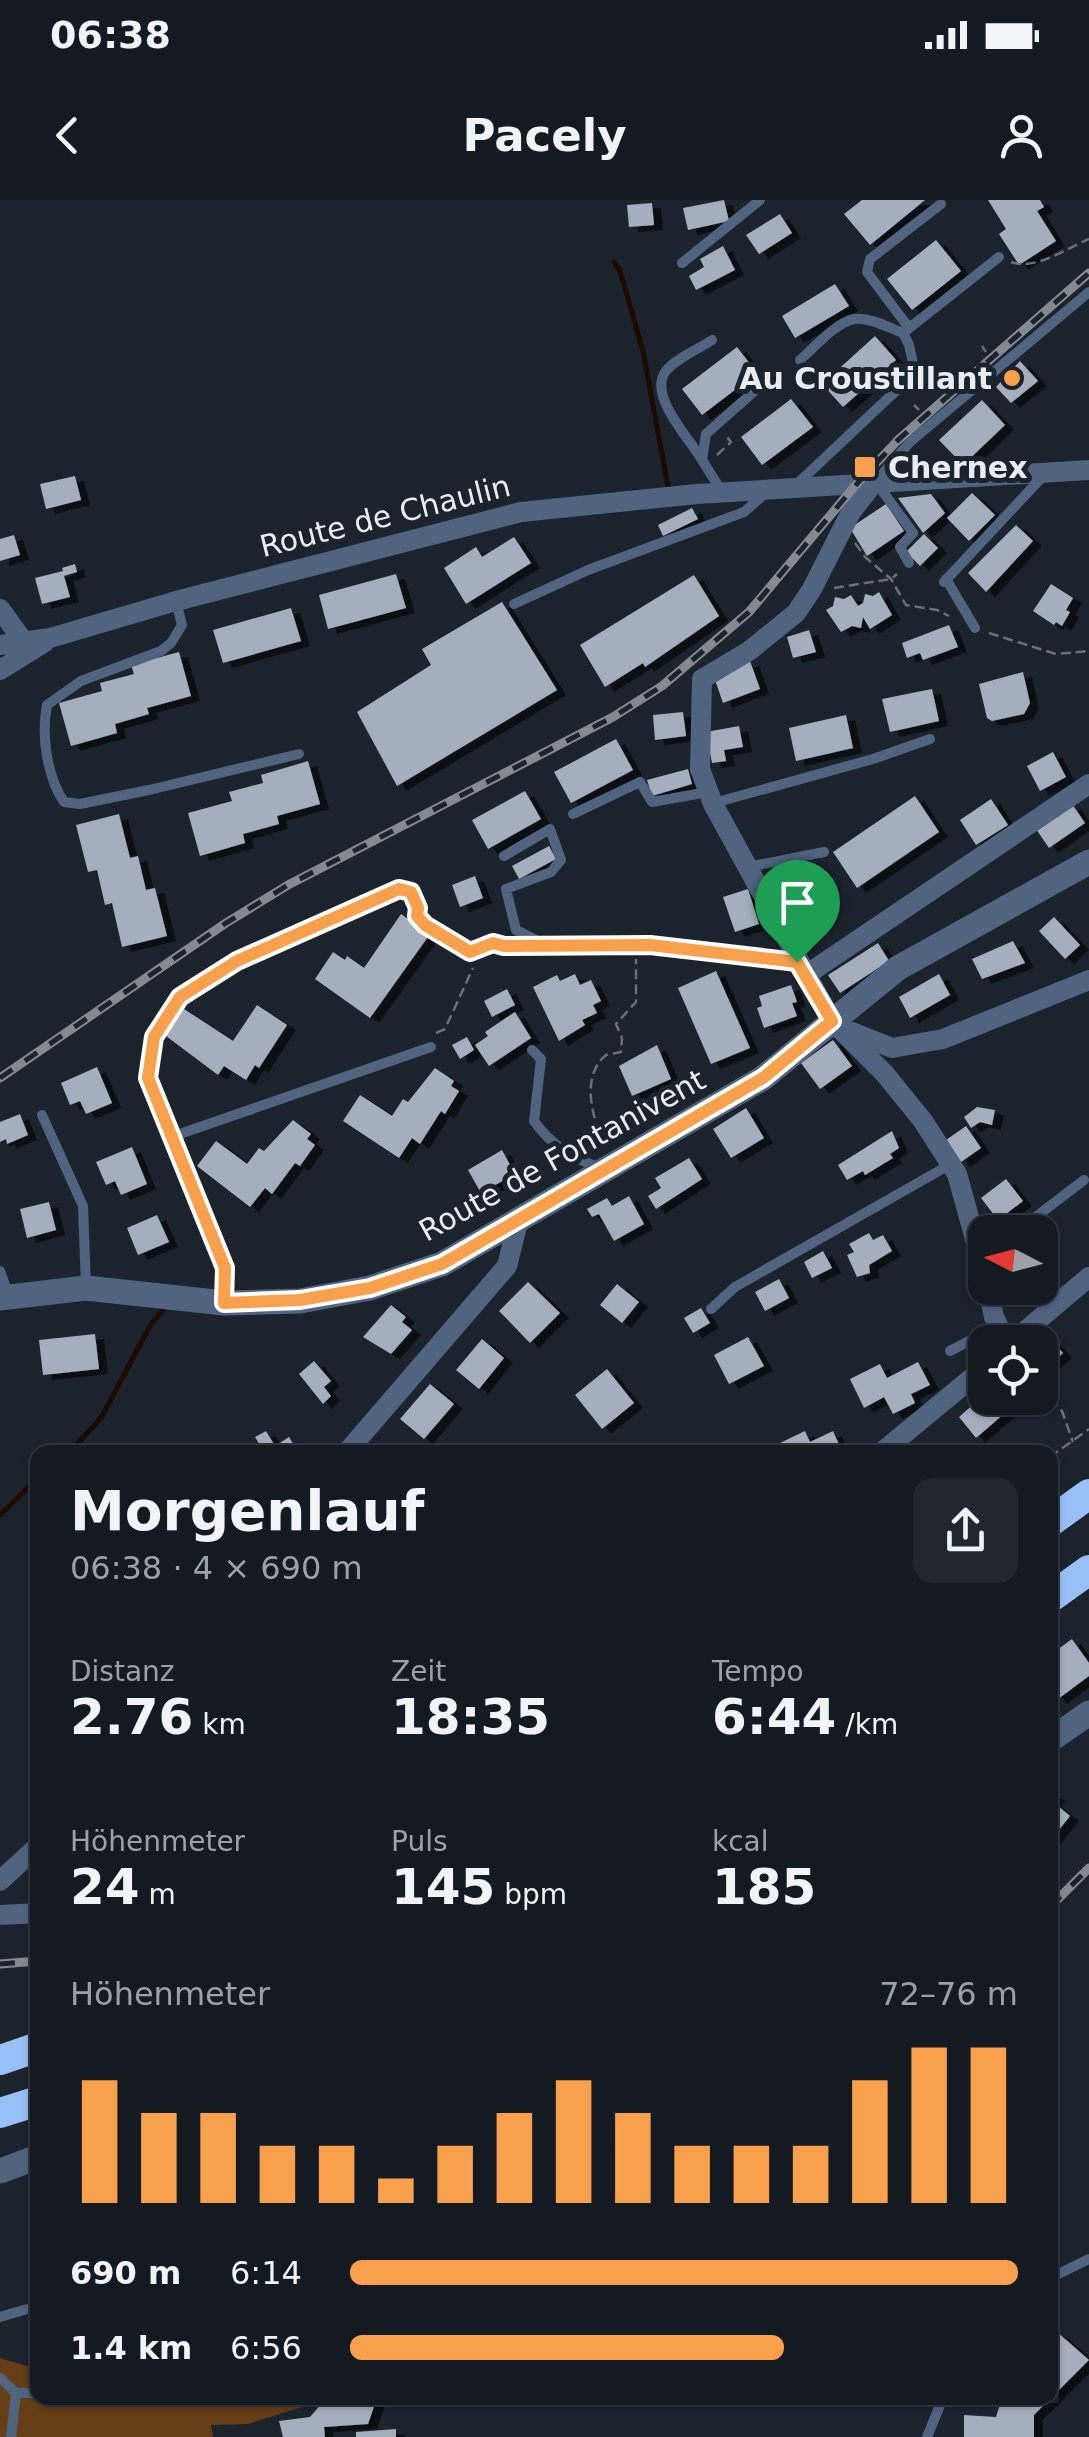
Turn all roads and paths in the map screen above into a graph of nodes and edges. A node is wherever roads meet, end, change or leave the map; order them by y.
1 (760, 200) edge
2 (941, 204) dead end
3 (1089, 239) edge
4 (999, 257) joint
5 (682, 264) dead end
6 (1089, 292) edge
7 (906, 331) junction
8 (712, 340) dead end
9 (982, 346) dead end
10 (986, 352) dead end
11 (800, 360) dead end
12 (769, 378) dead end
13 (914, 405) dead end
14 (919, 410) dead end
15 (717, 424) junction
16 (717, 458) dead end
17 (702, 460) junction
18 (1089, 470) edge
19 (1046, 474) junction
20 (875, 485) junction
21 (792, 490) junction
22 (770, 491) junction
23 (723, 493) junction
24 (844, 525) junction
25 (910, 563) dead end
26 (839, 589) dead end
27 (176, 601) junction
28 (514, 604) dead end
29 (0, 609) edge
30 (975, 628) dead end
31 (50, 638) junction
32 (24, 642) junction
33 (0, 645) edge
34 (0, 670) edge
35 (930, 739) dead end
36 (299, 754) dead end
37 (1089, 784) edge
38 (710, 798) junction
39 (573, 814) dead end
40 (824, 852) dead end
41 (504, 856) dead end
42 (1089, 862) edge
43 (747, 867) junction
44 (399, 889) joint
45 (544, 944) junction
46 (636, 945) junction
47 (470, 952) junction
48 (802, 968) junction
49 (1089, 980) edge
50 (832, 1021) junction
51 (431, 1047) joint
52 (532, 1050) dead end
53 (42, 1115) dead end
54 (174, 1136) junction
55 (951, 1164) junction
56 (611, 1167) junction
57 (1084, 1180) dead end
58 (970, 1215) edge
59 (1038, 1215) edge
60 (518, 1222) junction
61 (0, 1271) edge
62 (1089, 1277) edge
63 (86, 1288) junction
64 (4, 1297) edge
65 (224, 1303) junction
66 (711, 1309) dead end
67 (1030, 1325) edge
68 (968, 1342) edge
69 (950, 1351) dead end
70 (968, 1381) edge
71 (1058, 1407) edge
72 (1089, 1429) edge
73 (1073, 1442) junction
74 (353, 1445) edge
75 (890, 1445) edge
76 (1058, 1452) edge
77 (1089, 1494) edge
78 (1058, 1516) edge
79 (1089, 1570) edge
80 (1058, 1592) edge
81 (1089, 1713) edge
82 (1058, 1734) edge
83 (30, 1853) edge
84 (0, 1881) edge
85 (30, 1914) edge
86 (0, 1916) edge
87 (30, 2050) edge
88 (0, 2060) edge
89 (30, 2104) edge
90 (0, 2113) edge
91 (30, 2160) edge
92 (0, 2171) edge
93 (1089, 2258) edge
94 (1058, 2274) edge
95 (30, 2308) edge
96 (0, 2317) edge
97 (0, 2378) edge
98 (16, 2393) junction
99 (30, 2393) edge
100 (939, 2405) edge
101 (12, 2437) edge
102 (927, 2437) edge

1 - 5 lane
2 - 7 lane
3 - 4 path
4 - 7 lane
6 - 20 lane
7 - 11 lane
7 - 21 lane
8 - 17 lane
9 - 10 path
12 - 15 lane
13 - 14 path
15 - 16 path
15 - 17 lane
17 - 23 lane
18 - 19 street, Route de Chaulin
19 - 20 street, Route de Chaulin
19 - 30 lane
20 - 21 street, Route de Chaulin
20 - 24 street
20 - 25 lane
21 - 22 street, Route de Chaulin
22 - 23 street, Route de Chaulin
22 - 28 lane
23 - 27 street, Route de Chaulin
24 - 26 path
24 - 38 street
27 - 31 street, Route de Chaulin
27 - 36 lane
29 - 32 street
31 - 32 street, Route de Chaulin
31 - 34 street
32 - 33 street, Route de Chaulin
35 - 38 lane
37 - 48 street
38 - 39 lane
38 - 43 street
40 - 43 lane
41 - 45 lane
42 - 50 street, Route de Fontanivent
43 - 48 street
44 - 47 path
44 - 54 lane
45 - 46 lane
45 - 47 lane
46 - 48 lane
46 - 56 path
47 - 51 path
48 - 50 street
49 - 50 street
50 - 55 street
50 - 56 street, Route de Fontanivent
51 - 54 lane
52 - 56 lane
53 - 63 lane
54 - 65 lane
55 - 58 street
55 - 66 lane
56 - 60 street, Route de Fontanivent
57 - 59 lane
60 - 65 street, Route de Fontanivent
60 - 74 street
61 - 64 lane
62 - 67 street
63 - 64 street, Route de Fontanivent
63 - 65 street, Route de Fontanivent
68 - 69 lane
70 - 75 street
71 - 73 path
72 - 73 path
73 - 76 path
77 - 78 highway
79 - 80 highway
81 - 82 street
83 - 84 street
85 - 86 street
87 - 88 highway
89 - 90 highway
91 - 92 street
93 - 94 lane
95 - 96 lane
97 - 98 lane
98 - 99 lane
98 - 101 lane
100 - 102 lane

